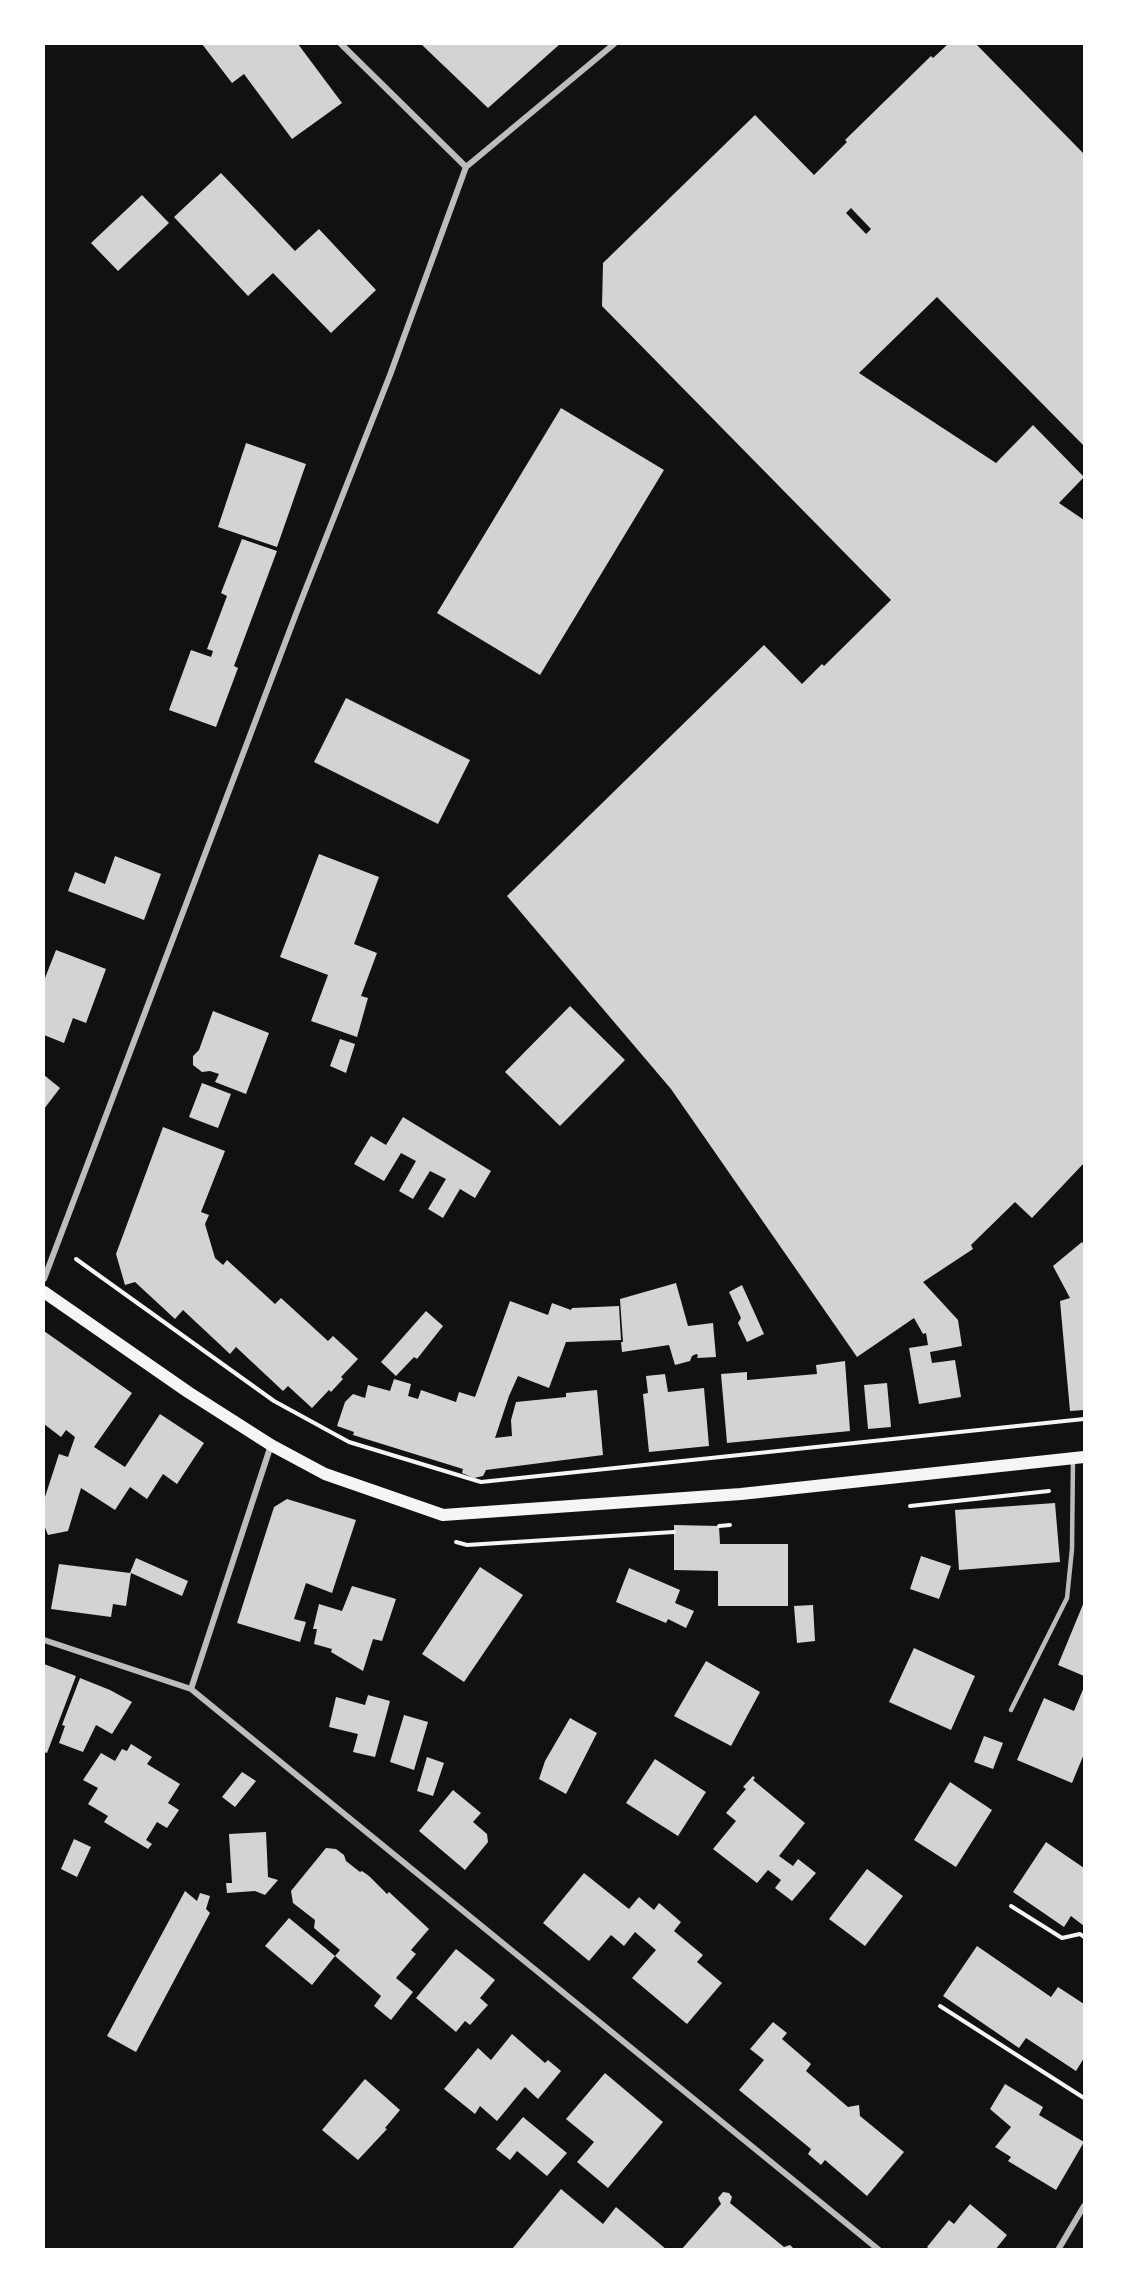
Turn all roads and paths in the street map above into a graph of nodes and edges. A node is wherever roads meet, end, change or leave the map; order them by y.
1 (341, 44) edge
2 (614, 44) edge
3 (466, 167) junction
4 (91, 1269) dead end
5 (44, 1279) edge
6 (44, 1292) edge
7 (1084, 1419) edge
8 (271, 1445) junction
9 (1079, 1458) edge
10 (44, 1640) edge
11 (191, 1689) junction
12 (1011, 1710) dead end
13 (1011, 1906) dead end
14 (1084, 1937) edge
15 (939, 2007) dead end
16 (1084, 2098) edge
17 (1084, 2206) edge
18 (879, 2250) edge
19 (1058, 2250) edge

1 - 3 street
2 - 3 street
3 - 5 street
4 - 7 path
6 - 8 main road
8 - 9 main road
8 - 11 street
9 - 12 lane
10 - 11 street
11 - 18 street
13 - 14 path
15 - 16 path
17 - 19 street

